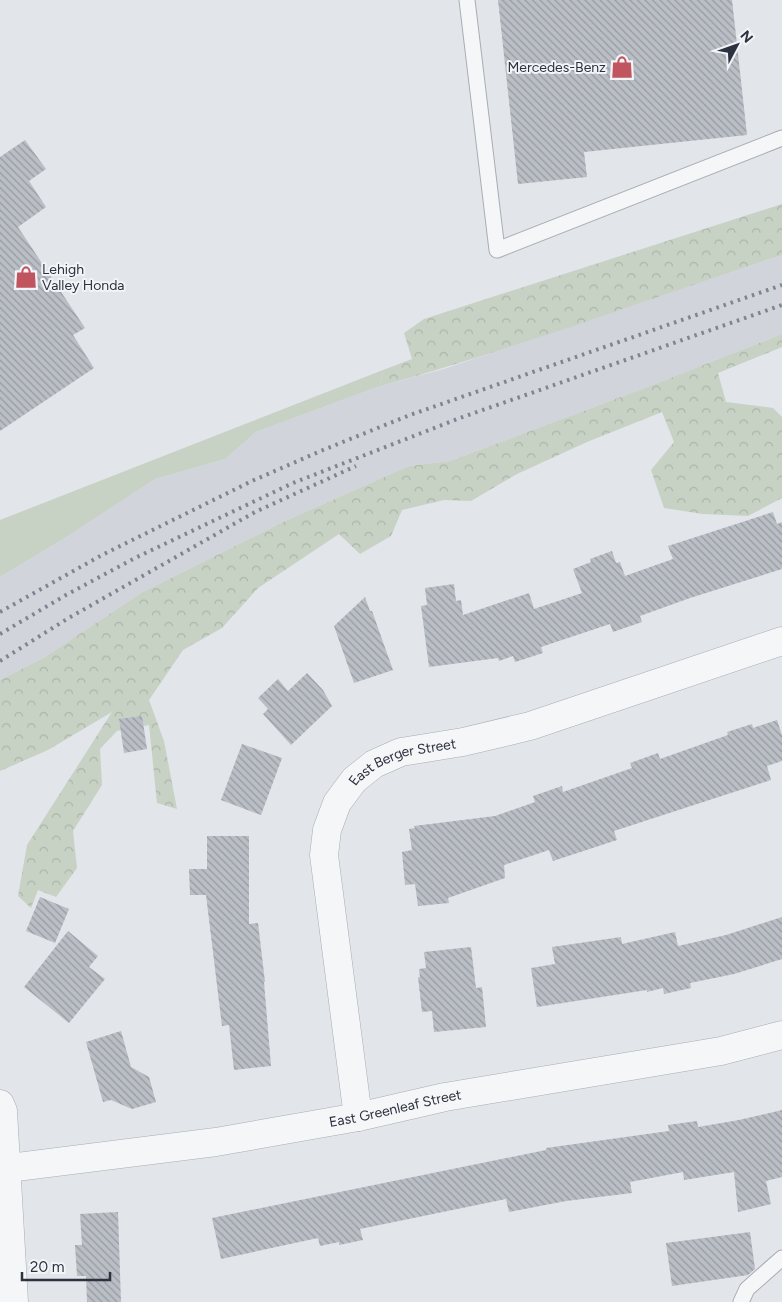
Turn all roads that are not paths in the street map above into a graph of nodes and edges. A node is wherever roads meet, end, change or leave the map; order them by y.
1 (467, 0) edge
2 (782, 138) edge
3 (782, 641) edge
4 (782, 1035) edge
5 (0, 1104) edge
6 (358, 1117) junction
7 (3, 1169) edge
8 (782, 1258) edge
9 (14, 1302) edge
10 (742, 1302) edge

1 - 2 lane
3 - 6 street, East Berger Street
4 - 6 street, East Greenleaf Street
5 - 7 street
6 - 7 street, East Greenleaf Street
7 - 9 street
8 - 10 lane

